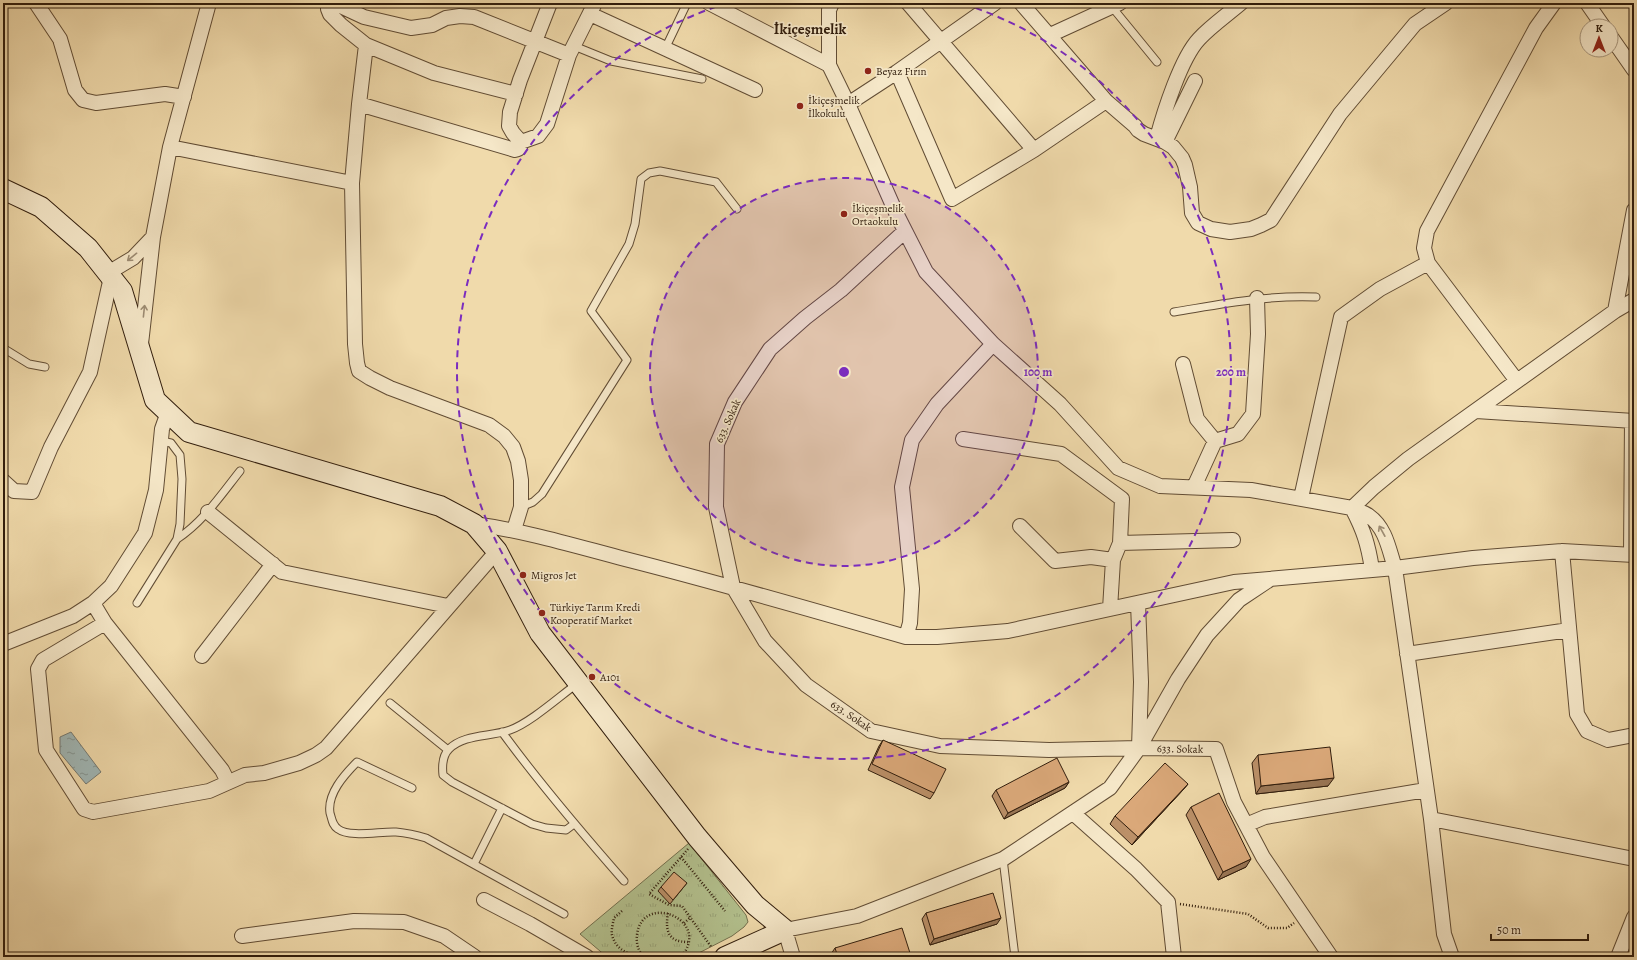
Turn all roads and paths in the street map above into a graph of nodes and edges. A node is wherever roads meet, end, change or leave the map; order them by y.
1 (36, 3) edge
2 (209, 3) edge
3 (329, 3) edge
4 (334, 3) edge
5 (550, 3) edge
6 (687, 3) edge
7 (709, 3) edge
8 (908, 3) edge
9 (994, 3) edge
10 (1021, 3) edge
11 (1241, 3) edge
12 (1446, 3) edge
13 (1554, 3) edge
14 (1587, 3) edge
15 (829, 5) edge
16 (1116, 5) edge
17 (593, 9) edge
18 (1597, 18) edge
19 (1050, 35) junction
20 (939, 41) junction
21 (535, 42) junction
22 (366, 45) junction
23 (1619, 48) edge
24 (665, 49) junction
25 (571, 50) junction
26 (1156, 62) dead end
27 (829, 65) junction
28 (1634, 70) edge
29 (897, 72) junction
30 (702, 79) dead end
31 (1195, 81) dead end
32 (755, 90) dead end
33 (516, 94) junction
34 (184, 97) junction
35 (1106, 101) junction
36 (359, 104) junction
37 (848, 104) junction
38 (1161, 140) junction
39 (522, 142) junction
40 (170, 147) junction
41 (1034, 150) junction
42 (352, 183) junction
43 (3, 189) edge
44 (737, 209) dead end
45 (1634, 212) edge
46 (905, 231) junction
47 (153, 237) junction
48 (1428, 263) junction
49 (110, 275) junction
50 (1316, 297) dead end
51 (1257, 298) junction
52 (1634, 300) edge
53 (1615, 311) junction
54 (1174, 312) dead end
55 (993, 344) junction
56 (3, 348) edge
57 (140, 350) junction
58 (1183, 364) dead end
59 (45, 367) dead end
60 (1518, 381) junction
61 (1476, 411) junction
62 (168, 412) junction
63 (1633, 421) edge
64 (963, 439) dead end
65 (161, 441) junction
66 (1215, 441) junction
67 (240, 471) dead end
68 (3, 481) edge
69 (1194, 487) junction
70 (1301, 498) junction
71 (522, 507) junction
72 (1352, 508) junction
73 (208, 512) junction
74 (474, 524) junction
75 (1020, 526) dead end
76 (514, 530) junction
77 (177, 539) junction
78 (1233, 540) dead end
79 (1120, 543) junction
80 (497, 551) junction
81 (1562, 551) junction
82 (1632, 555) edge
83 (1112, 560) junction
84 (273, 564) junction
85 (1395, 568) junction
86 (1372, 569) junction
87 (1271, 578) junction
88 (733, 587) junction
89 (93, 603) junction
90 (137, 603) dead end
91 (1138, 603) junction
92 (448, 606) junction
93 (1110, 609) junction
94 (105, 623) junction
95 (1570, 630) junction
96 (906, 637) junction
97 (3, 644) edge
98 (1407, 654) junction
99 (202, 656) dead end
100 (578, 683) junction
101 (390, 703) dead end
102 (502, 732) junction
103 (1634, 735) edge
104 (1139, 748) junction
105 (448, 750) junction
106 (228, 782) junction
107 (412, 788) dead end
108 (1426, 790) junction
109 (502, 808) junction
110 (1073, 813) junction
111 (1431, 819) junction
112 (574, 824) junction
113 (1246, 826) junction
114 (697, 837) junction
115 (681, 857) junction
116 (1003, 859) junction
117 (1634, 859) edge
118 (474, 864) junction
119 (624, 881) dead end
120 (484, 900) dead end
121 (1168, 902) junction
122 (622, 911) dead end
123 (725, 911) dead end
124 (668, 913) junction
125 (564, 914) dead end
126 (1303, 917) junction
127 (1634, 917) edge
128 (691, 918) junction
129 (684, 923) junction
130 (786, 930) junction
131 (242, 936) dead end
132 (688, 942) junction
133 (719, 954) edge
134 (643, 956) edge
135 (475, 957) edge
136 (587, 957) edge
137 (681, 957) edge
138 (793, 957) edge
139 (1015, 957) edge
140 (1174, 957) edge
141 (1331, 957) edge
142 (1452, 957) edge
143 (1618, 957) edge

1 - 34 street
2 - 34 street
3 - 22 street
4 - 21 street
5 - 21 street
6 - 24 lane
7 - 27 street
8 - 20 street
9 - 20 street
10 - 19 street
11 - 38 street
12 - 38 street
13 - 48 street
14 - 18 street
15 - 27 street
16 - 19 street
16 - 26 lane
17 - 24 street
17 - 25 street
19 - 35 street
20 - 29 street
20 - 41 street
21 - 25 street
21 - 33 street
22 - 33 street
22 - 36 street
23 - 28 street
24 - 32 street
25 - 30 lane
25 - 39 street
27 - 37 street
29 - 37 street
29 - 41 street
31 - 38 street
33 - 39 street
34 - 40 street
35 - 38 street
35 - 41 street
36 - 39 street
36 - 42 street
37 - 46 street
40 - 42 street
40 - 47 street
42 - 71 street
43 - 49 street
44 - 71 lane
45 - 53 street
46 - 55 street
46 - 88 street, 633. Sokak
47 -> 49 street
57 -> 47 street
48 - 60 street
48 - 70 street
49 - 57 street
49 - 68 street
50 - 51 lane
51 - 54 lane
51 - 66 street
52 - 53 street
53 - 60 street
55 - 69 street
55 - 96 street
56 - 59 lane
57 - 62 street
58 - 66 street
60 - 61 street
61 - 63 street
61 - 72 street
62 - 65 street
62 - 74 street
63 - 82 street
64 - 79 street
65 - 77 lane
65 - 89 street
66 - 69 street
67 - 73 lane
69 - 70 street
70 - 72 street
71 - 76 street
85 -> 72 street
72 - 86 street
73 - 77 lane
73 - 84 street
74 - 76 street
74 - 80 street
75 - 83 street
76 - 88 street
77 - 90 lane
78 - 79 street
79 - 83 street
80 - 92 street
80 - 100 street
81 - 82 street
81 - 85 street
81 - 95 street
83 - 93 street
84 - 92 street
84 - 99 street
85 - 86 street
85 - 98 street
86 - 87 street
87 - 91 street
87 - 104 street
88 - 96 street
88 - 104 street, 633. Sokak
89 - 94 street
89 - 97 street
91 - 93 street
91 - 104 street
92 - 106 street
93 - 96 street
94 - 106 street
94 - 106 street
95 - 98 street
95 - 103 street
98 - 108 street
100 - 102 lane
100 - 114 street
101 - 105 lane
102 - 105 lane
102 - 112 lane
104 - 110 street
104 - 113 street, 633. Sokak
105 - 109 lane
107 - 118 lane
108 - 111 street
108 - 113 street
109 - 112 lane
109 - 118 lane
110 - 116 street
110 - 121 street
111 - 117 street
111 - 142 street
112 - 119 lane
113 - 126 street, 633. Sokak
114 - 115 path
114 - 130 street
115 - 123 path
115 - 128 path
116 - 130 street
116 - 139 lane
118 - 125 lane
120 - 136 street
121 - 126 path
121 - 140 street
122 - 134 path
124 - 129 path
124 - 132 path
124 - 134 path
126 - 141 street, 633. Sokak
127 - 143 street
128 - 129 path
128 - 133 path
129 - 132 path
130 - 133 street
130 - 138 street
131 - 135 street
132 - 137 path

